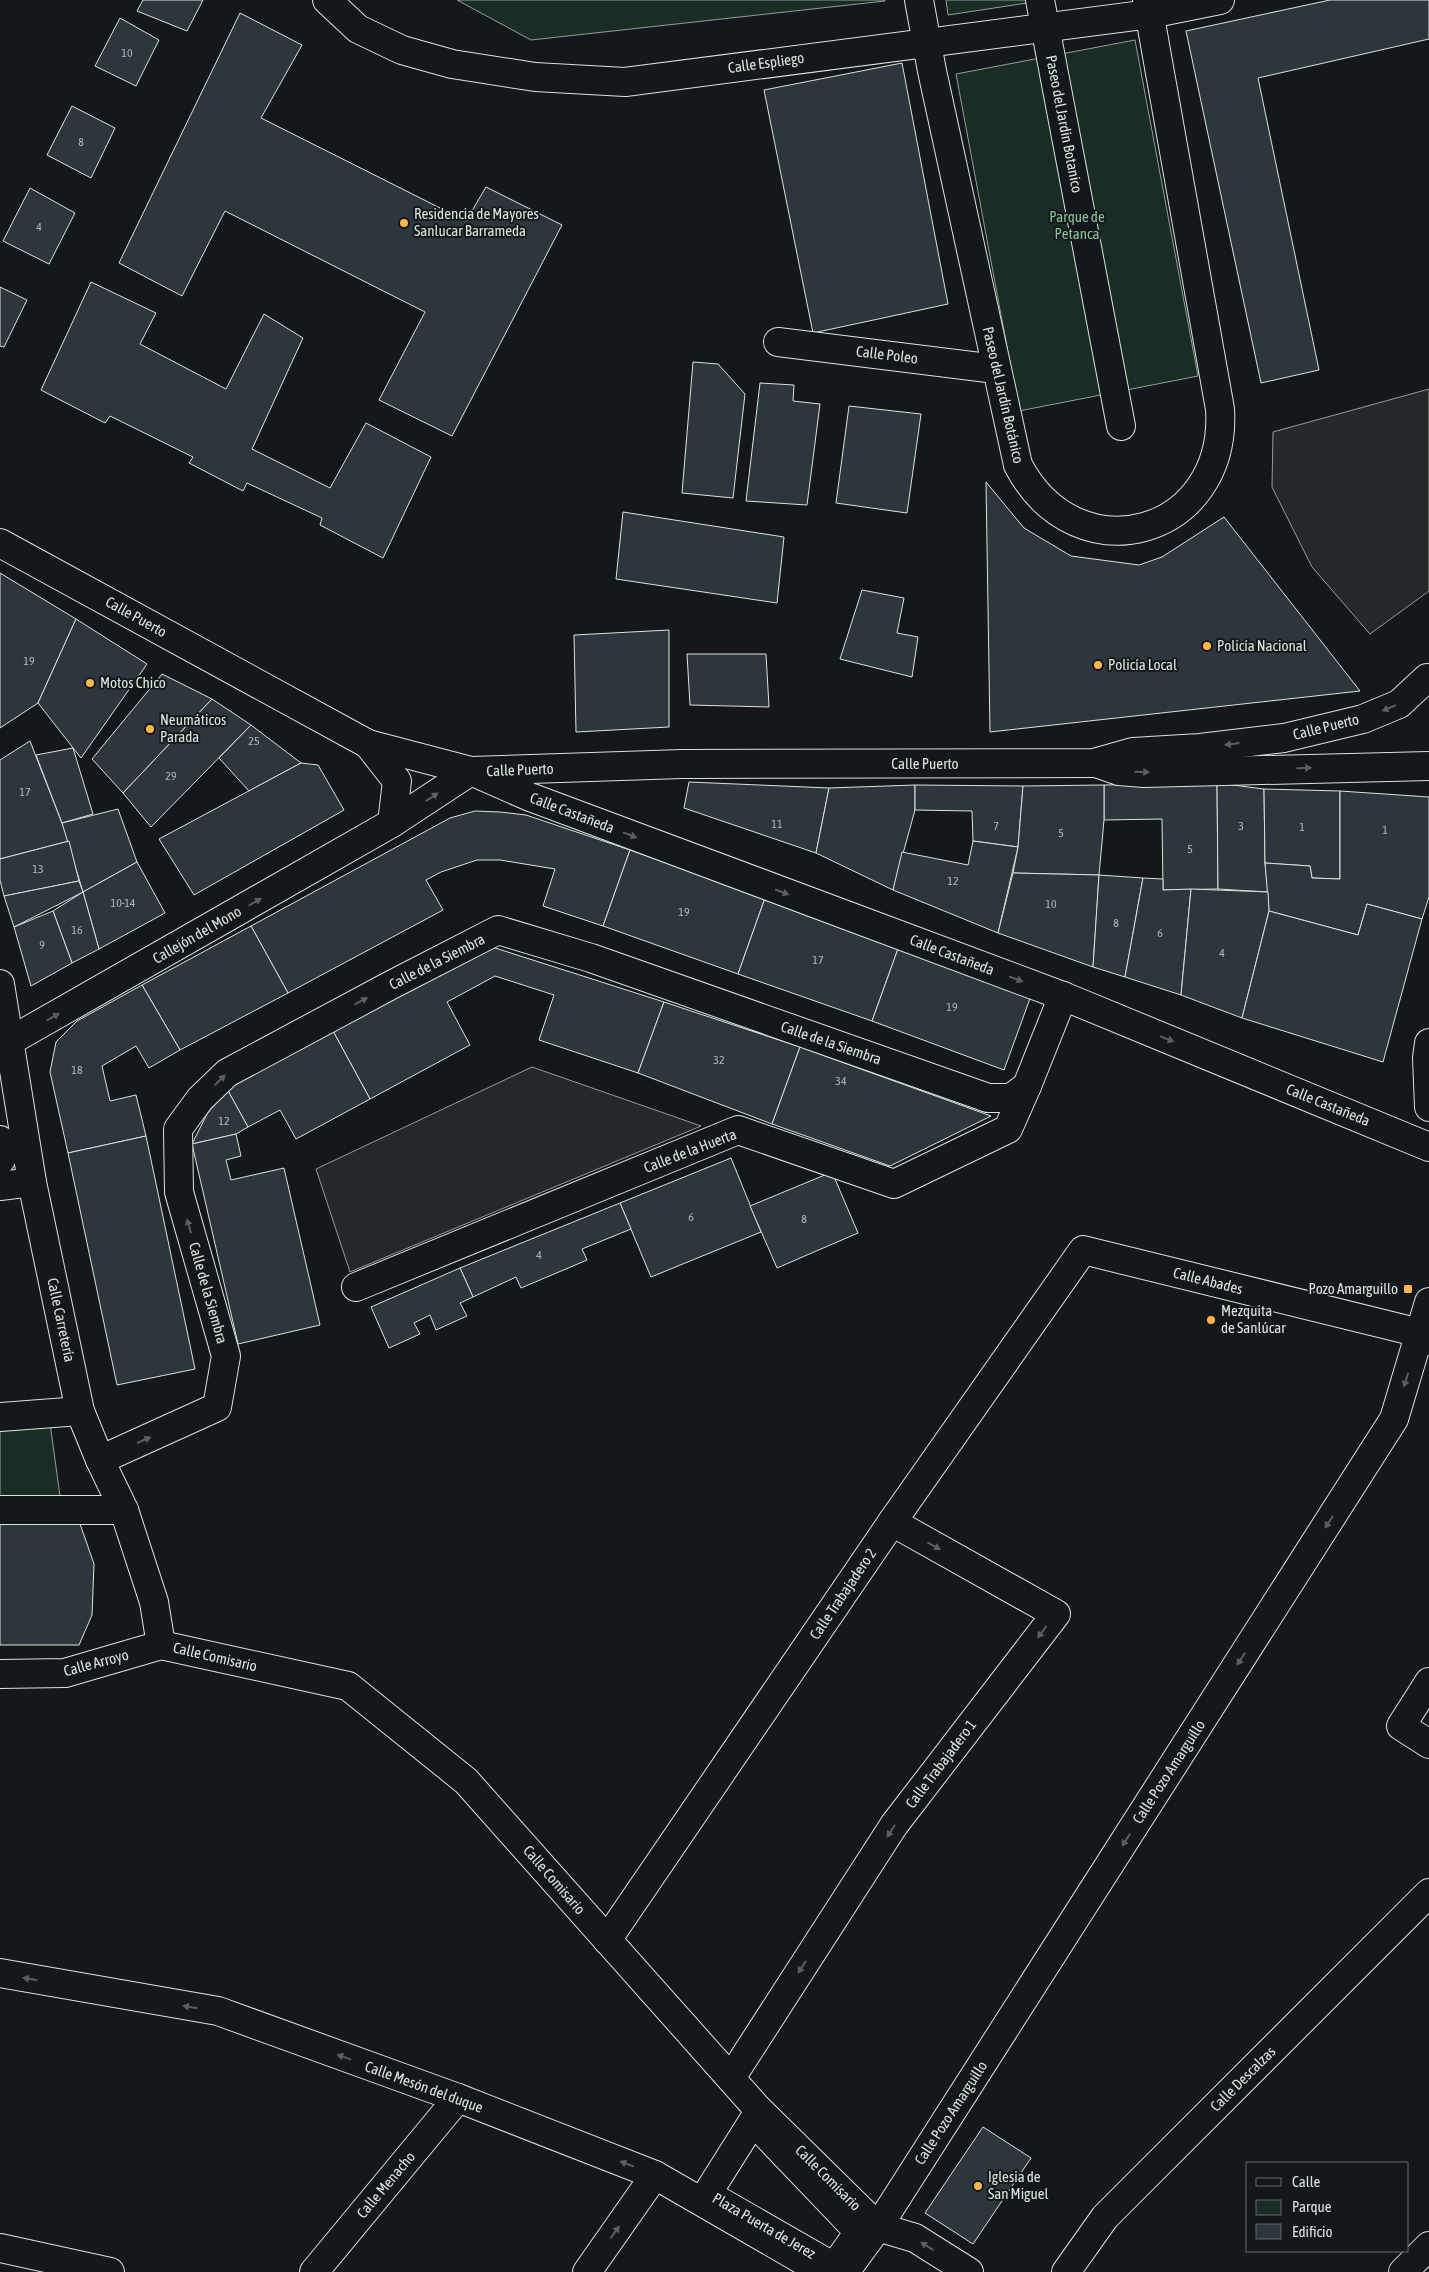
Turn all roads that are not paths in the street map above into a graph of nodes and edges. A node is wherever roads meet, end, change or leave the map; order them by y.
1 (328, 0) edge
2 (919, 0) edge
3 (1040, 0) edge
4 (1220, 0) edge
5 (1148, 7) edge
6 (1045, 27) junction
7 (926, 42) junction
8 (778, 342) dead end
9 (996, 369) junction
10 (1121, 426) dead end
11 (0, 543) edge
12 (1428, 684) edge
13 (368, 744) junction
14 (1094, 763) junction
15 (1429, 766) edge
16 (471, 771) junction
17 (392, 823) junction
18 (0, 984) edge
19 (1063, 996) junction
20 (1429, 1043) edge
21 (5, 1044) edge
22 (1027, 1086) junction
23 (1429, 1107) edge
24 (0, 1140) edge
25 (1429, 1147) edge
26 (0, 1161) edge
27 (32, 1182) junction
28 (0, 1186) edge
29 (1083, 1250) joint
30 (356, 1287) dead end
31 (1429, 1302) edge
32 (1424, 1337) edge
33 (80, 1411) junction
34 (0, 1417) edge
35 (100, 1460) junction
36 (0, 1510) edge
37 (124, 1510) junction
38 (892, 1522) junction
39 (161, 1645) junction
40 (0, 1674) edge
41 (1429, 1682) edge
42 (1429, 1744) edge
43 (1429, 1893) edge
44 (607, 1940) junction
45 (0, 1974) edge
46 (731, 2078) junction
47 (458, 2098) junction
48 (655, 2174) junction
49 (869, 2230) junction
50 (1429, 2246) edge
51 (0, 2248) edge
52 (110, 2272) edge
53 (314, 2272) edge
54 (587, 2272) edge
55 (823, 2272) edge
56 (845, 2272) edge
57 (969, 2272) edge
58 (1066, 2272) edge
59 (1403, 2272) edge

1 - 7 street, Calle Espliego
2 - 7 street, Paseo del Jardín Botánico
3 - 6 street, Paseo del Jardin Botanico
4 - 5 street, Calle Espliego
5 - 6 street, Calle Espliego
5 - 9 street, Paseo del Jardín Botánico
6 - 7 street, Calle Espliego
6 - 10 street, Paseo del Jardin Botanico
7 - 9 street, Paseo del Jardín Botánico
8 - 9 street, Calle Poleo
11 - 13 street, Calle Puerto
12 -> 14 street, Calle Puerto
13 - 16 street, Calle Puerto
13 - 17 street
14 -> 15 street, Calle Puerto
14 - 16 street, Calle Puerto
17 -> 16 street, Callejón del Mono
16 -> 19 street, Calle Castañeda
21 -> 17 street, Callejón del Mono
18 - 21 street, Calle Carretería
19 - 22 street
19 -> 25 street, Calle Castañeda
20 - 23 street
21 - 27 street, Calle Carretería
22 - 30 street, Calle de la Huerta
35 -> 22 street, Calle de la Siembra
24 - 26 street
27 - 28 street
27 - 33 street, Calle Carretería
29 - 32 street, Calle Abades
29 - 38 street, Calle Trabajadero 2
31 - 32 street, Calle Pozo Amarguillo
32 -> 49 street, Calle Pozo Amarguillo
33 - 34 street
33 - 35 street, Calle Carretería
35 - 37 street, Calle Carretería
36 - 37 street
37 - 39 street, Calle Carretería
38 - 44 street, Calle Trabajadero 2
38 -> 46 street, Calle Trabajadero 1
39 - 40 street, Calle Arroyo
39 - 44 street, Calle Comisario
41 - 42 street
43 - 58 street, Calle Descalzas
44 - 46 street, Calle Comisario
47 -> 45 street, Calle Mesón del duque
46 - 49 street, Calle Comisario
48 -> 47 street, Calle Mesón del duque
47 - 53 street, Calle Menacho
54 -> 48 street
48 - 55 street, Calle Mesón del duque
49 - 49 street, Plaza Puerta de Jerez
49 - 56 street
57 -> 49 street
50 - 59 street
51 - 52 street

